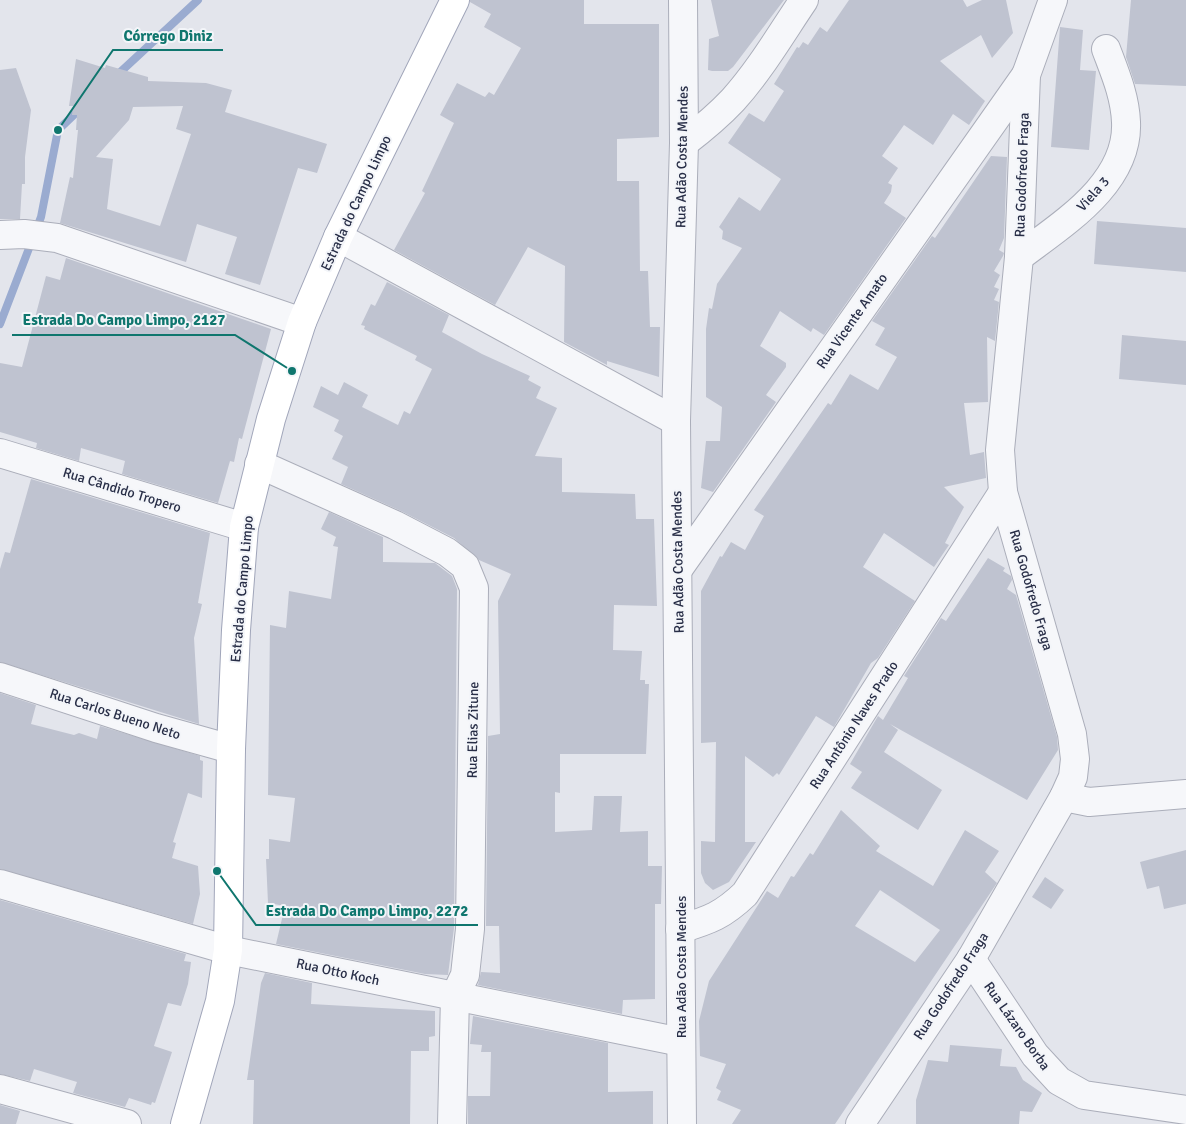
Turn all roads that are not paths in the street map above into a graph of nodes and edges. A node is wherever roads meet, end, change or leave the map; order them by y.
1 (455, 0) edge
2 (683, 0) edge
3 (804, 0) edge
4 (1053, 0) edge
5 (1106, 49) dead end
6 (1026, 75) junction
7 (684, 143) junction
8 (12, 235) edge
9 (338, 237) junction
10 (1019, 257) junction
11 (302, 322) junction
12 (676, 421) junction
13 (0, 453) edge
14 (260, 464) junction
15 (1003, 492) junction
16 (244, 527) junction
17 (679, 568) junction
18 (0, 677) edge
19 (231, 749) junction
20 (1186, 794) edge
21 (1064, 797) junction
22 (0, 884) edge
23 (680, 929) junction
24 (228, 950) junction
25 (971, 959) junction
26 (455, 996) junction
27 (681, 1042) junction
28 (0, 1089) edge
29 (1186, 1110) edge
30 (868, 1120) edge
31 (127, 1124) edge
32 (185, 1124) edge
33 (452, 1124) edge
34 (682, 1124) edge

1 - 9 main road, Estrada do Campo Limpo
2 - 7 street, Rua Adão Costa Mendes
3 - 7 street
4 - 6 street, Rua Godofredo Fraga
5 - 10 street, Viela 3
6 - 10 street, Rua Godofredo Fraga
6 - 17 street, Rua Vicente Amato
7 - 12 street, Rua Adão Costa Mendes
8 - 11 street
9 - 11 main road, Estrada do Campo Limpo
9 - 12 street
10 - 15 street, Rua Godofredo Fraga
11 - 14 main road, Estrada do Campo Limpo
12 - 17 street, Rua Adão Costa Mendes
13 - 16 street, Rua Cândido Tropero
14 - 16 main road, Estrada do Campo Limpo
14 - 26 street, Rua Elias Zitune
15 - 21 street, Rua Godofredo Fraga
15 - 23 street, Rua Antônio Naves Prado
16 - 19 main road, Estrada do Campo Limpo
17 - 23 street, Rua Adão Costa Mendes
18 - 19 street, Rua Carlos Bueno Neto
19 - 24 main road, Estrada do Campo Limpo
20 - 21 street
21 - 25 street, Rua Godofredo Fraga
22 - 24 street, Rua Otto Koch
23 - 27 street, Rua Adão Costa Mendes
24 - 26 street, Rua Otto Koch
24 - 32 main road, Estrada do Campo Limpo
25 - 29 street, Rua Lázaro Borba
25 - 30 street, Rua Godofredo Fraga
26 - 27 street, Rua Otto Koch
26 - 33 street, Rua Elias Zitune
27 - 34 street, Rua Adão Costa Mendes
28 - 31 street

